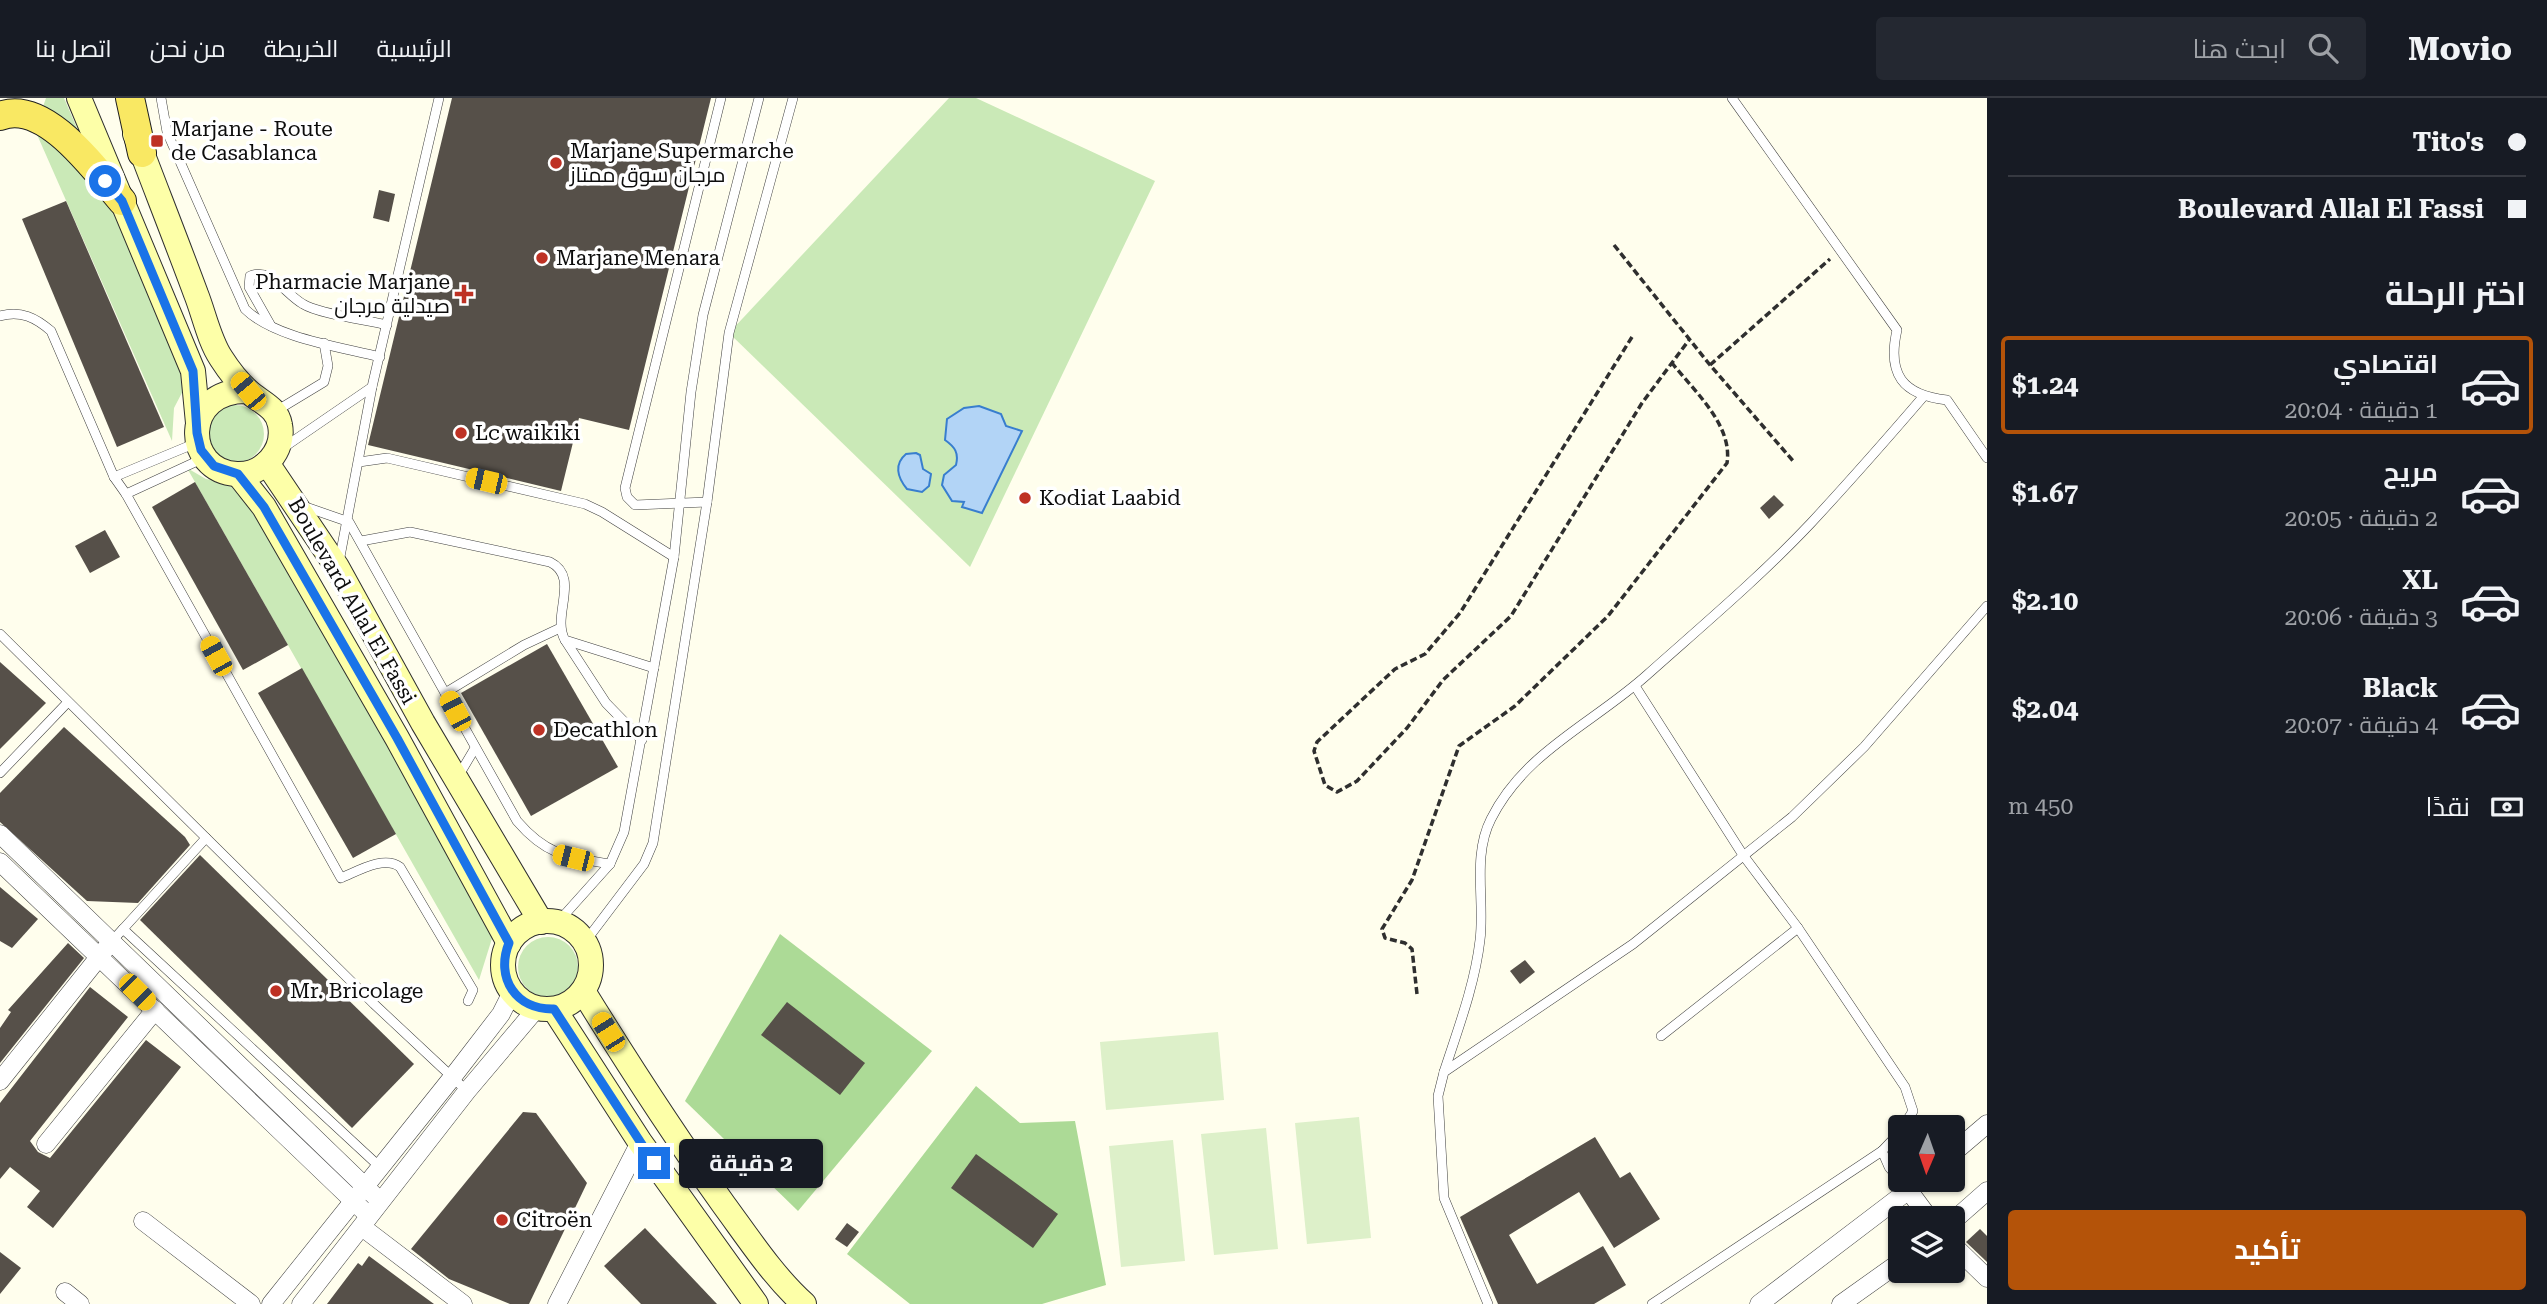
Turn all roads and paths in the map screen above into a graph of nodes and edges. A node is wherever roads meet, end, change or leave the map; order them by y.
1 (79, 98) edge
2 (122, 98) edge
3 (130, 98) edge
4 (161, 98) edge
5 (439, 98) edge
6 (722, 98) edge
7 (758, 98) edge
8 (793, 98) edge
9 (1732, 98) edge
10 (0, 116) edge
11 (142, 153) junction
12 (122, 201) junction
13 (1614, 246) dead end
14 (1839, 250) junction
15 (0, 316) edge
16 (387, 325) junction
17 (271, 326) junction
18 (1632, 337) dead end
19 (1689, 340) junction
20 (324, 343) junction
21 (380, 357) junction
22 (1672, 363) junction
23 (1710, 365) junction
24 (372, 387) junction
25 (248, 391) junction
26 (1923, 397) junction
27 (275, 411) junction
28 (200, 441) junction
29 (271, 458) junction
30 (1987, 458) edge
31 (359, 462) junction
32 (1794, 462) dead end
33 (238, 474) junction
34 (114, 477) junction
35 (126, 494) junction
36 (680, 502) junction
37 (707, 502) junction
38 (297, 505) junction
39 (349, 522) junction
40 (361, 541) junction
41 (674, 558) junction
42 (337, 567) junction
43 (1987, 606) edge
44 (558, 629) junction
45 (0, 634) edge
46 (565, 640) junction
47 (654, 668) junction
48 (1635, 686) junction
49 (445, 692) junction
50 (68, 702) junction
51 (642, 740) junction
52 (475, 748) junction
53 (0, 773) edge
54 (456, 780) junction
55 (0, 834) edge
56 (206, 838) junction
57 (1744, 855) junction
58 (0, 862) edge
59 (610, 864) junction
60 (549, 922) junction
61 (1798, 928) junction
62 (118, 935) junction
63 (585, 942) junction
64 (509, 943) junction
65 (100, 956) junction
66 (583, 991) junction
67 (512, 992) junction
68 (1417, 994) dead end
69 (468, 1001) dead end
70 (545, 1008) junction
71 (155, 1010) junction
72 (1661, 1036) dead end
73 (1444, 1072) junction
74 (451, 1079) junction
75 (0, 1081) edge
76 (467, 1091) junction
77 (1910, 1115) edge
78 (1987, 1124) edge
79 (640, 1142) junction
80 (1965, 1143) edge
81 (46, 1144) dead end
82 (1888, 1145) edge
83 (1882, 1152) junction
84 (1888, 1165) edge
85 (381, 1168) junction
86 (366, 1186) junction
87 (1987, 1191) edge
88 (1906, 1192) edge
89 (380, 1201) junction
90 (353, 1203) junction
91 (1965, 1210) edge
92 (144, 1221) dead end
93 (365, 1222) junction
94 (1965, 1257) edge
95 (1888, 1271) edge
96 (1987, 1278) edge
97 (65, 1292) dead end
98 (80, 1304) edge
99 (251, 1304) edge
100 (271, 1304) edge
101 (301, 1304) edge
102 (463, 1304) edge
103 (557, 1304) edge
104 (756, 1304) edge
105 (804, 1304) edge
106 (1488, 1304) edge
107 (1652, 1304) edge
108 (1759, 1304) edge
109 (1841, 1304) edge

1 - 12 main road
2 - 11 main road
3 - 11 main road
4 - 17 lane
5 - 16 lane
6 - 36 lane
7 - 36 lane
8 - 37 lane
9 - 14 lane
10 - 12 main road
11 - 25 main road
12 - 28 main road
13 - 19 path
14 - 23 path
14 - 26 lane
15 - 34 lane
16 - 17 lane
16 - 21 lane
17 - 20 lane
18 - 22 path
19 - 22 path
19 - 23 path
20 - 21 lane
20 - 27 lane
21 - 24 lane
22 - 68 path
23 - 32 path
24 - 29 lane
24 - 31 lane
25 - 27 main road
25 - 28 main road
26 - 30 lane
26 - 48 lane
27 - 29 main road
28 - 33 main road
28 - 34 lane
28 - 35 lane
29 - 33 main road
29 - 38 main road, Boulevard Allal El Fassi
31 - 39 lane
31 - 41 lane
33 - 64 main road, Boulevard Allal El Fassi
34 - 35 lane
35 - 69 lane
36 - 37 lane
36 - 41 lane
37 - 63 lane
38 - 39 lane
38 - 42 main road, Boulevard Allal El Fassi
39 - 40 lane
39 - 42 lane
40 - 44 lane
40 - 49 lane
41 - 47 lane
42 - 54 main road, Boulevard Allal El Fassi
43 - 57 lane
44 - 46 lane
44 - 49 lane
45 - 50 lane
46 - 47 lane
46 - 51 lane
47 - 51 lane
48 - 57 lane
48 - 73 lane
49 - 52 lane
50 - 53 lane
50 - 56 lane
51 - 59 lane
52 - 54 lane
52 - 59 lane
54 - 60 main road, Boulevard Allal El Fassi
55 - 62 street
56 - 62 lane
56 - 74 lane
57 - 61 lane
57 - 73 lane
58 - 65 street
59 - 60 lane
60 - 63 main road
60 - 64 main road
61 - 72 lane
61 - 77 lane
62 - 65 street
62 - 85 lane
62 - 86 street
63 - 66 main road
64 - 67 main road
65 - 71 street
65 - 75 street
66 - 70 main road
66 - 105 main road
67 - 70 main road
67 - 74 street
70 - 76 street
70 - 79 main road
71 - 81 street
71 - 90 street
73 - 106 lane
74 - 76 lane
74 - 85 street
76 - 89 street
78 - 80 street
79 - 103 street
79 - 104 main road
82 - 83 lane
83 - 84 lane
83 - 107 lane
85 - 86 street
86 - 89 street
86 - 90 street
87 - 91 street
88 - 108 street
89 - 93 street
90 - 93 street
90 - 100 street
92 - 99 street
93 - 101 street
93 - 102 street
94 - 96 street
95 - 109 street
97 - 98 street

